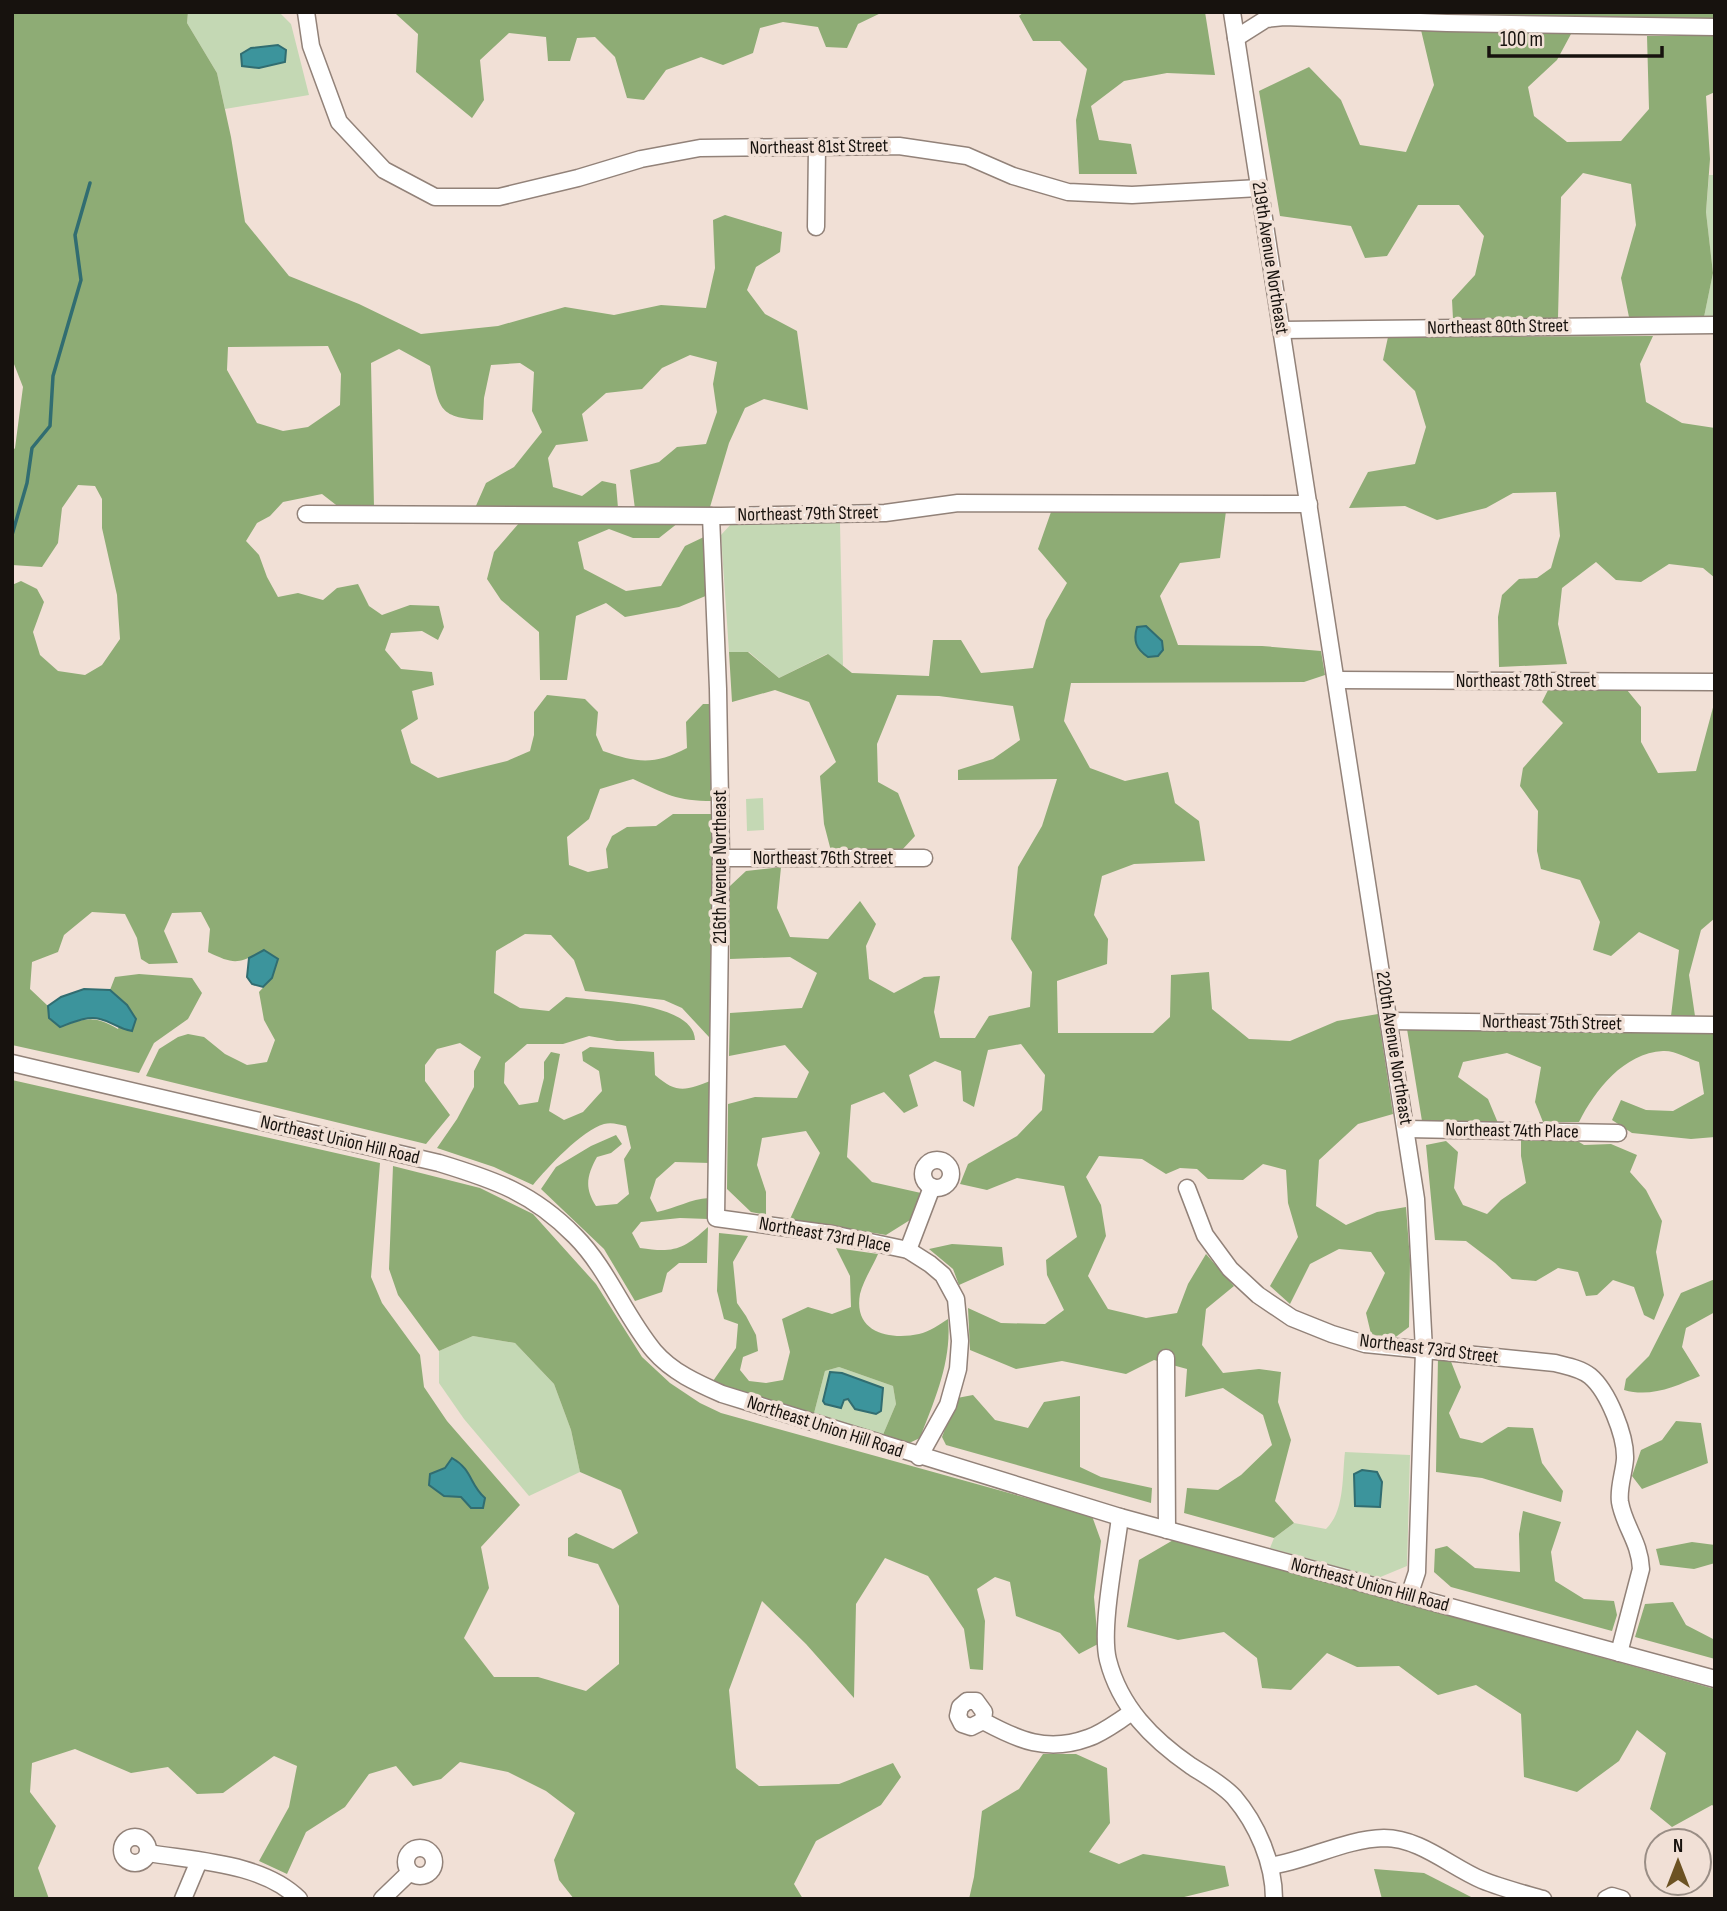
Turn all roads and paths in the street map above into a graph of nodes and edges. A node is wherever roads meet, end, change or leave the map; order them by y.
1 (306, 12) edge
2 (1232, 12) edge
3 (1715, 27) edge
4 (1236, 38) junction
5 (817, 147) junction
6 (1259, 188) junction
7 (816, 227) dead end
8 (1715, 325) edge
9 (1281, 330) junction
10 (1310, 504) junction
11 (306, 514) dead end
12 (711, 516) junction
13 (1337, 680) junction
14 (1715, 682) edge
15 (721, 858) junction
16 (924, 858) dead end
17 (1389, 1021) junction
18 (1715, 1025) edge
19 (12, 1063) edge
20 (1406, 1129) junction
21 (1618, 1133) dead end
22 (932, 1187) dead end
23 (1187, 1188) dead end
24 (716, 1218) joint
25 (908, 1250) junction
26 (1424, 1350) junction
27 (1166, 1358) dead end
28 (919, 1457) junction
29 (1121, 1517) junction
30 (1167, 1530) junction
31 (1409, 1596) junction
32 (1619, 1653) junction
33 (1715, 1679) edge
34 (1131, 1713) junction
35 (983, 1721) dead end
36 (148, 1853) dead end
37 (199, 1861) junction
38 (1270, 1866) junction
39 (410, 1871) dead end
40 (183, 1899) edge
41 (299, 1899) edge
42 (382, 1899) edge
43 (1274, 1899) edge
44 (1543, 1899) edge
45 (1606, 1899) edge
46 (1622, 1899) edge

1 - 5 street, Northeast 81st Street
2 - 4 street, 219th Avenue Northeast
3 - 4 street
4 - 6 street, 219th Avenue Northeast
5 - 6 street, Northeast 81st Street
5 - 7 street
6 - 9 street, 219th Avenue Northeast
8 - 9 street, Northeast 80th Street
9 - 10 street, 219th Avenue Northeast
10 - 12 street, Northeast 79th Street
10 - 13 street, 220th Avenue Northeast
11 - 12 street, Northeast 79th Street
12 - 15 street, 216th Avenue Northeast
13 - 14 street, Northeast 78th Street
13 - 17 street, 220th Avenue Northeast
15 - 16 street, Northeast 76th Street
15 - 24 street, 216th Avenue Northeast
17 - 18 street, Northeast 75th Street
17 - 20 street, 220th Avenue Northeast
19 - 28 street, Northeast Union Hill Road
20 - 21 street, Northeast 74th Place
20 - 26 street, 220th Avenue Northeast
22 - 25 street
23 - 26 street, Northeast 73rd Street
24 - 25 street, Northeast 73rd Place
25 - 28 street, Northeast 73rd Place
26 - 31 street, 220th Avenue Northeast
26 - 32 street, Northeast 73rd Street
27 - 30 street
28 - 29 street, Northeast Union Hill Road
29 - 30 street, Northeast Union Hill Road
29 - 34 street
30 - 31 street, Northeast Union Hill Road
31 - 32 street, Northeast Union Hill Road
32 - 33 street, Northeast Union Hill Road
34 - 35 street
34 - 38 street
36 - 37 street
37 - 40 street
37 - 41 street
38 - 43 street
38 - 44 street
39 - 42 street
45 - 46 street

